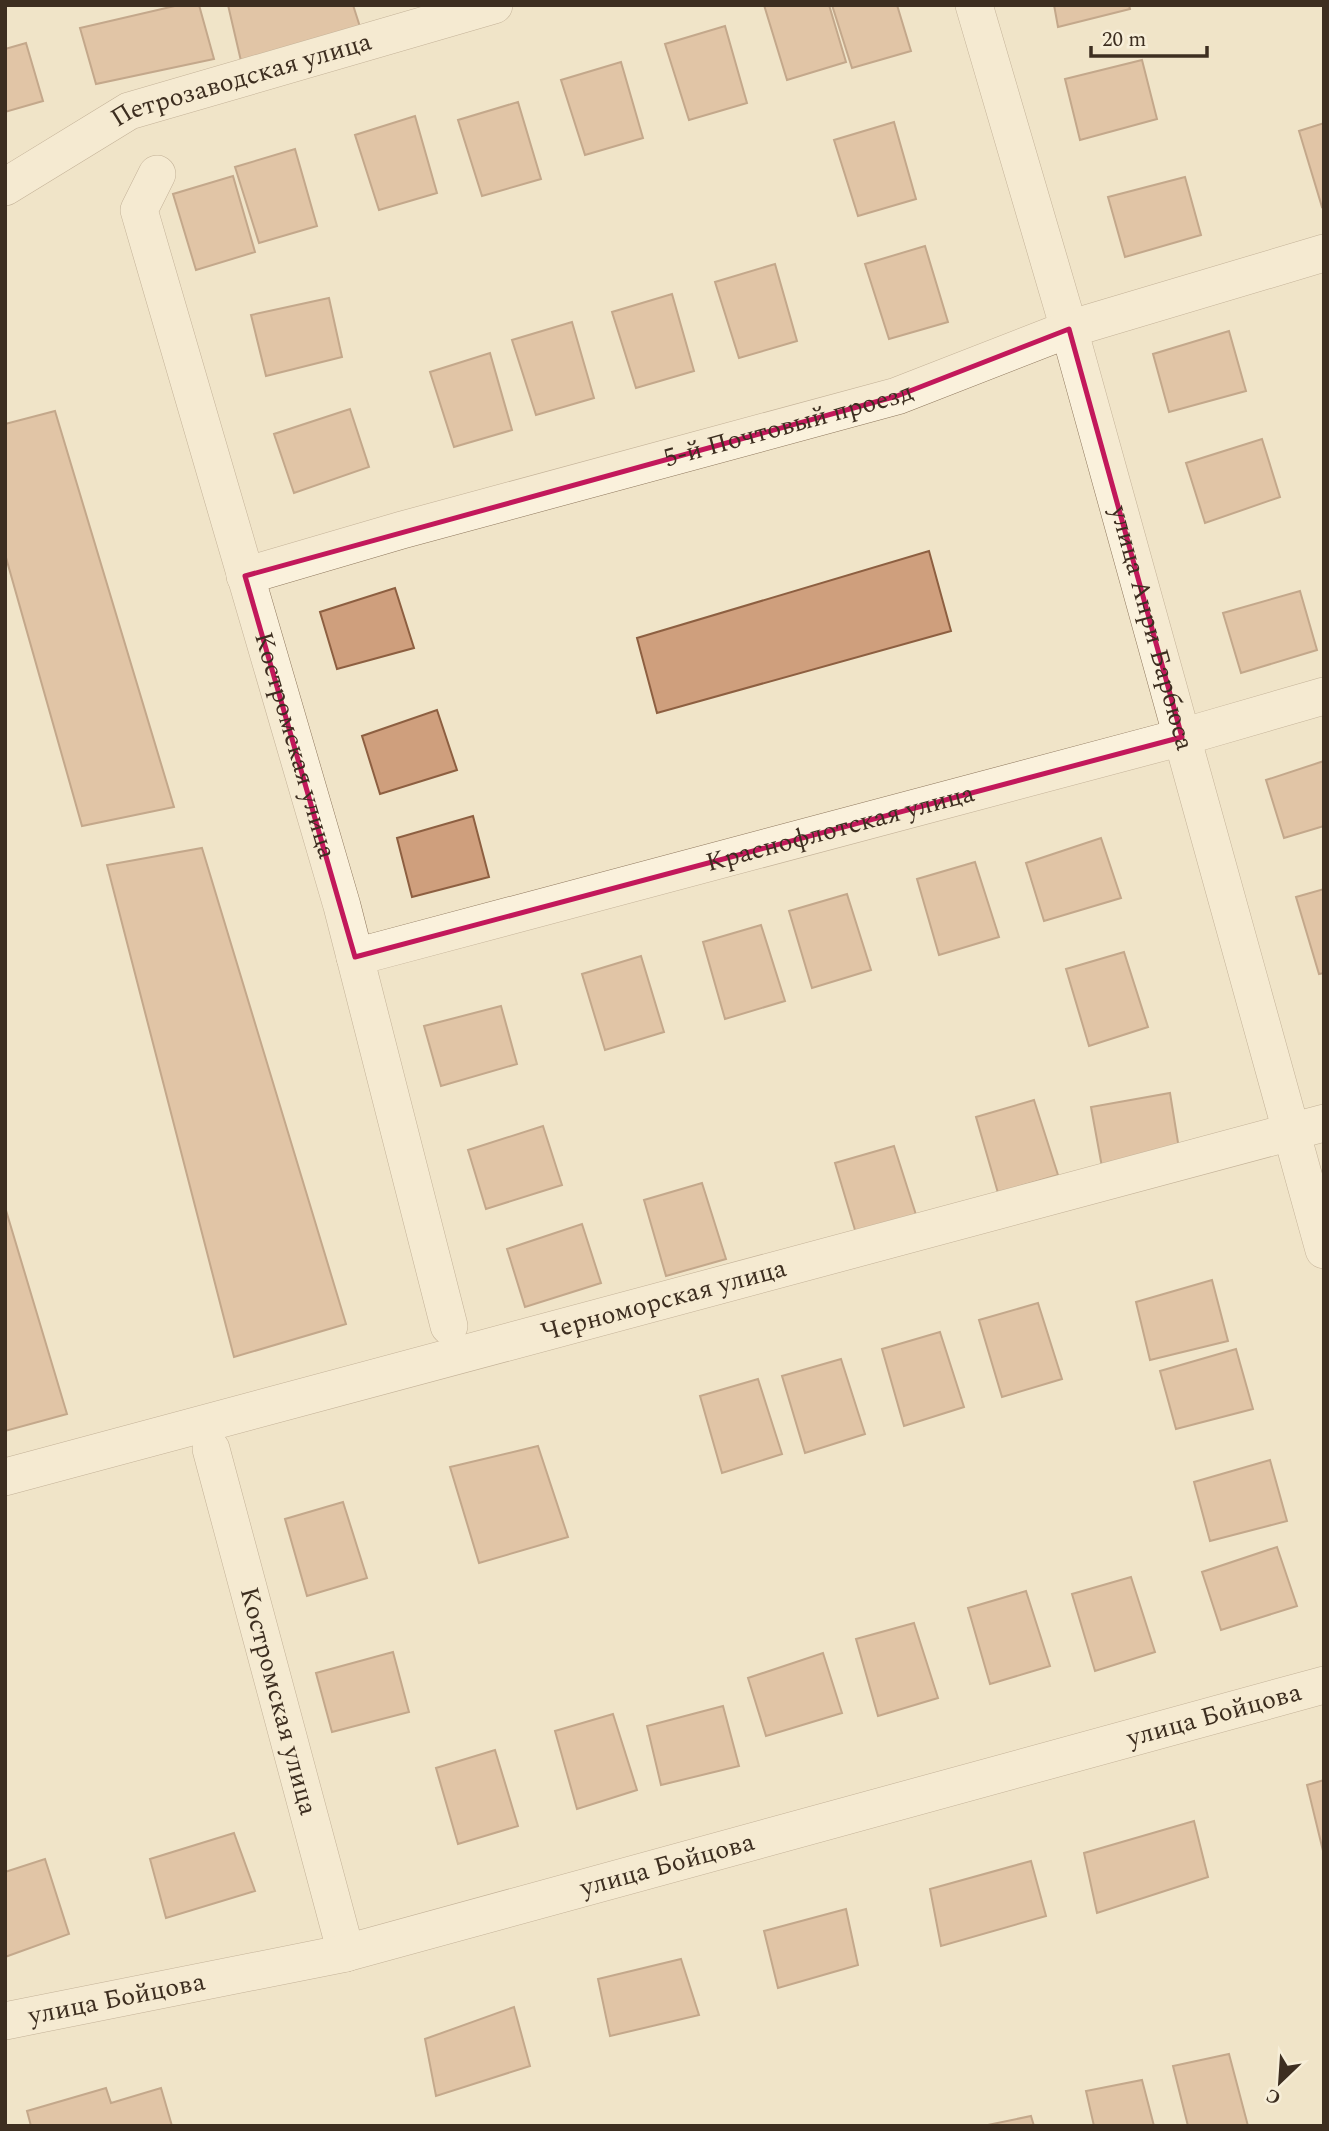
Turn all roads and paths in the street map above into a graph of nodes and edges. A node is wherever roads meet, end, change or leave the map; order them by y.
1 (494, 5) edge
2 (974, 5) edge
3 (157, 174) dead end
4 (5, 187) edge
5 (1324, 253) edge
6 (1069, 329) junction
7 (245, 576) junction
8 (1324, 695) edge
9 (1182, 737) junction
10 (355, 957) junction
11 (1307, 1127) edge
12 (1324, 1250) edge
13 (449, 1326) dead end
14 (211, 1449) dead end
15 (5, 1478) edge
16 (1324, 1685) edge
17 (346, 1953) junction
18 (5, 2021) edge

1 - 4 street, Петрозаводская улица
2 - 6 street, улица Анри Барбюса
3 - 7 street, Костромская улица
5 - 6 street, 5-й Почтовый проезд
6 - 7 street, 5-й Почтовый проезд
6 - 9 street, улица Анри Барбюса
7 - 10 street, Костромская улица
8 - 9 street, Краснофлотская улица
9 - 10 street, Краснофлотская улица
9 - 11 street, улица Анри Барбюса
10 - 13 street, Костромская улица
11 - 12 street, улица Анри Барбюса
11 - 15 street, Черноморская улица
14 - 17 street, Костромская улица
16 - 17 street, улица Бойцова
17 - 18 street, улица Бойцова

